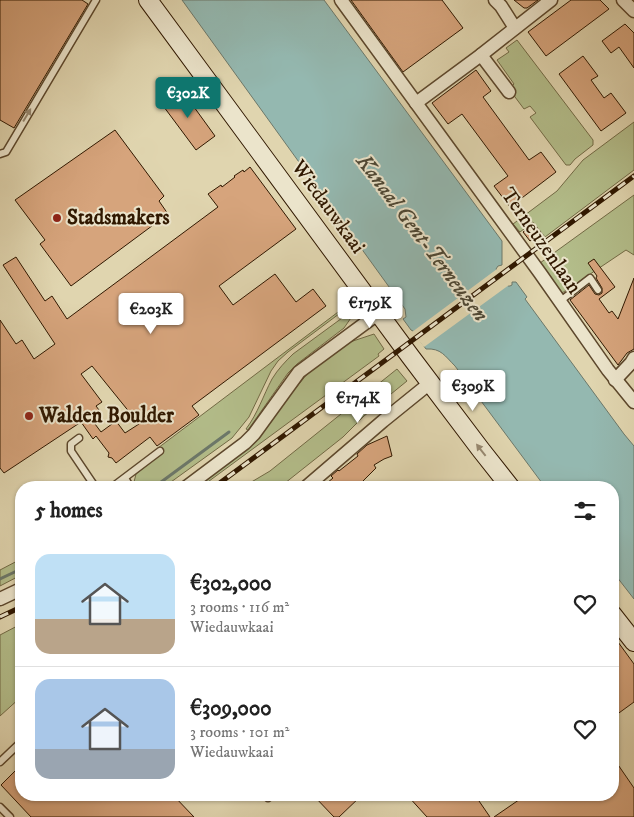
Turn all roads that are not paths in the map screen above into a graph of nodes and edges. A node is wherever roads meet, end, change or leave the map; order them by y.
1 (96, 0) edge
2 (148, 0) edge
3 (340, 0) edge
4 (495, 0) edge
5 (551, 0) edge
6 (623, 0) edge
7 (634, 11) edge
8 (515, 28) junction
9 (481, 55) junction
10 (509, 92) dead end
11 (416, 103) junction
12 (0, 154) edge
13 (598, 290) dead end
14 (559, 302) junction
15 (379, 313) junction
16 (634, 358) edge
17 (615, 380) junction
18 (430, 383) junction
19 (634, 402) edge
20 (79, 438) dead end
21 (160, 451) dead end
22 (125, 478) junction
23 (91, 481) edge
24 (121, 481) edge
25 (126, 481) edge
26 (194, 481) edge
27 (313, 481) edge
28 (503, 481) edge
29 (15, 592) edge
30 (0, 599) edge
31 (15, 748) edge
32 (0, 762) edge
33 (0, 807) edge
34 (10, 817) edge

12 -> 1 lane
2 - 15 main road, Wiedauwkaai
3 - 11 street, Terneuzenlaan
4 - 8 street
5 - 8 street
6 - 7 street
8 - 9 street
9 - 10 street
9 - 11 street
11 - 14 street, Terneuzenlaan
13 - 14 lane
14 - 17 street, Terneuzenlaan
15 - 18 main road, Wiedauwkaai
15 - 26 street
16 - 17 street
17 - 19 street, Terneuzenlaan
18 - 27 street
28 -> 18 main road, Wiedauwkaai
20 - 23 lane
21 - 22 lane
22 - 24 lane
22 - 25 lane
29 - 30 street
31 - 32 lane
33 - 34 lane

